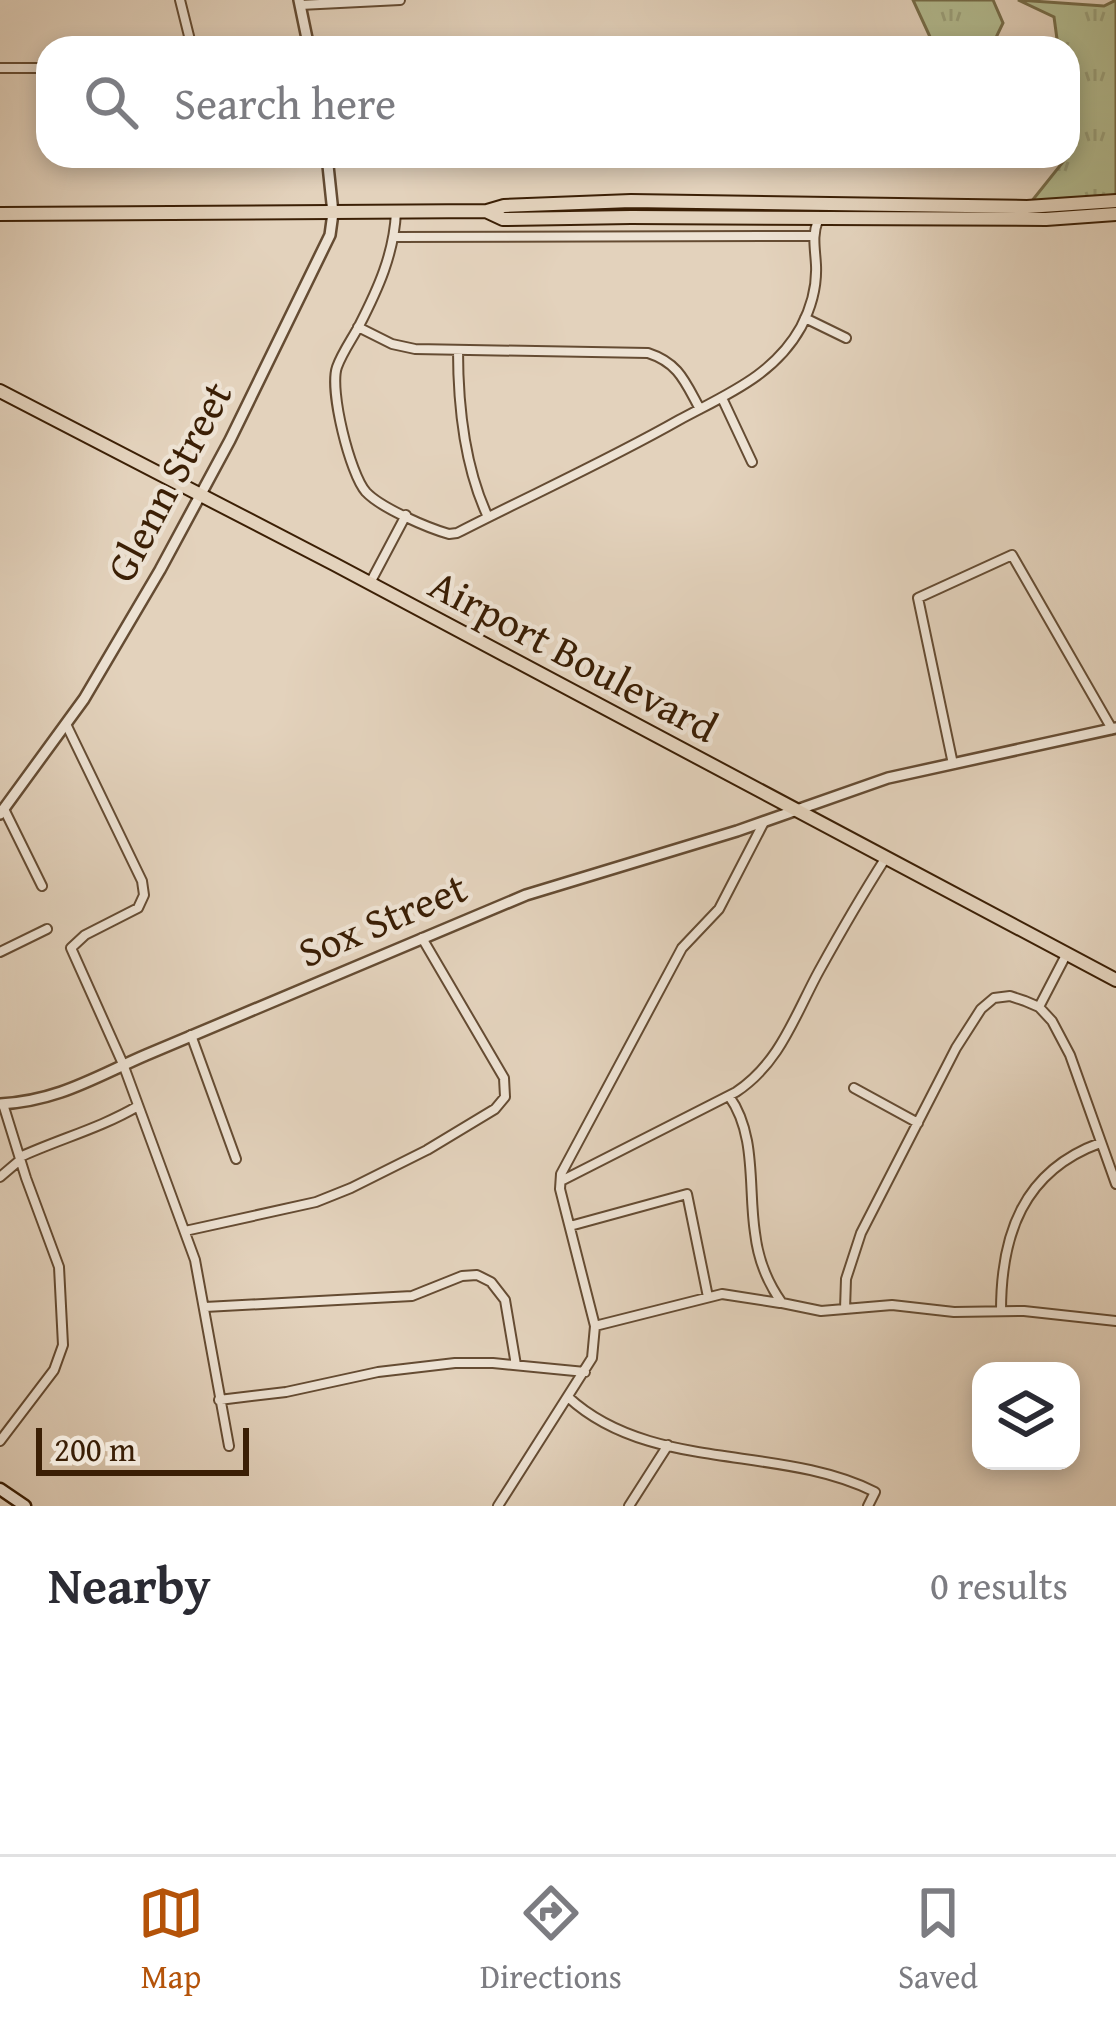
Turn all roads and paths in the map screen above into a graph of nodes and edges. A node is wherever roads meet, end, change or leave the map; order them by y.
1 (180, 0) edge
2 (400, 0) edge
3 (300, 3) edge
4 (189, 36) edge
5 (307, 36) edge
6 (0, 68) edge
7 (36, 68) edge
8 (329, 168) edge
9 (1116, 201) edge
10 (824, 204) junction
11 (487, 211) junction
12 (396, 212) junction
13 (333, 213) junction
14 (0, 214) edge
15 (1116, 214) edge
16 (818, 219) junction
17 (812, 236) junction
18 (395, 237) junction
19 (805, 318) junction
20 (358, 327) junction
21 (846, 338) dead end
22 (458, 350) junction
23 (0, 391) edge
24 (722, 398) junction
25 (700, 409) junction
26 (752, 462) dead end
27 (201, 495) junction
28 (406, 515) junction
29 (488, 517) junction
30 (369, 584) junction
31 (66, 724) junction
32 (1114, 729) edge
33 (953, 764) junction
34 (2, 811) edge
35 (797, 811) junction
36 (765, 821) junction
37 (885, 859) junction
38 (42, 886) dead end
39 (47, 929) dead end
40 (422, 938) junction
41 (0, 952) edge
42 (1066, 954) junction
43 (1116, 980) edge
44 (1039, 1007) junction
45 (191, 1035) junction
46 (123, 1064) junction
47 (854, 1088) dead end
48 (729, 1096) junction
49 (2, 1104) edge
50 (138, 1106) junction
51 (918, 1123) junction
52 (1100, 1143) junction
53 (20, 1158) junction
54 (236, 1159) dead end
55 (0, 1177) edge
56 (560, 1182) junction
57 (1116, 1184) edge
58 (570, 1226) junction
59 (184, 1231) junction
60 (708, 1297) junction
61 (782, 1304) junction
62 (205, 1307) junction
63 (845, 1309) junction
64 (1001, 1311) junction
65 (1116, 1321) edge
66 (595, 1326) junction
67 (516, 1365) junction
68 (585, 1372) junction
69 (568, 1397) junction
70 (219, 1400) junction
71 (0, 1441) edge
72 (668, 1445) junction
73 (229, 1447) dead end
74 (0, 1489) edge
75 (19, 1505) edge
76 (497, 1506) edge
77 (629, 1506) edge
78 (868, 1506) edge

1 - 4 street
2 - 3 street
3 - 5 street
6 - 7 street
8 - 13 street, Glenn Street
9 - 10 main road
10 - 11 main road
10 - 16 street
11 - 12 main road
11 - 16 main road
12 - 13 main road
12 - 18 street
13 - 14 main road
13 - 27 street, Glenn Street
15 - 16 main road
16 - 17 street
17 - 18 street
17 - 19 street
18 - 20 street
19 - 21 street
19 - 24 street
20 - 22 street
20 - 28 street
22 - 25 street
22 - 29 street
23 - 27 main road, Airport Boulevard
24 - 25 street
24 - 26 street
25 - 29 street
27 - 30 main road, Airport Boulevard
27 - 31 street, Glenn Street
28 - 29 street
28 - 30 street
30 - 35 main road, Airport Boulevard
31 - 34 street, Glenn Street
31 - 46 street
32 - 33 street, Sox Street
32 - 33 street
33 - 35 street, Sox Street
34 - 38 street
35 - 36 street, Sox Street
35 - 37 main road, Airport Boulevard
36 - 40 street, Sox Street
36 - 56 street
37 - 42 main road, Airport Boulevard
37 - 48 street
39 - 41 street
40 - 45 street, Sox Street
40 - 59 street
42 - 43 main road, Airport Boulevard
42 - 44 street
44 - 51 street
44 - 52 street
45 - 46 street, Sox Street
45 - 54 street
46 - 49 street, Sox Street
46 - 50 street
47 - 51 street
48 - 56 street
48 - 61 street
49 - 53 street
50 - 53 street
50 - 59 street
51 - 63 street
52 - 57 street
52 - 64 street
53 - 55 street
53 - 71 street
56 - 58 street
58 - 60 street
58 - 66 street
59 - 62 street
60 - 61 street
60 - 66 street
61 - 63 street
62 - 67 street
62 - 70 street
63 - 64 street
64 - 65 street
66 - 68 street
67 - 68 street
67 - 70 street
68 - 69 street
69 - 72 street
69 - 76 street
70 - 73 street
72 - 77 street
72 - 78 street
74 - 75 main road

